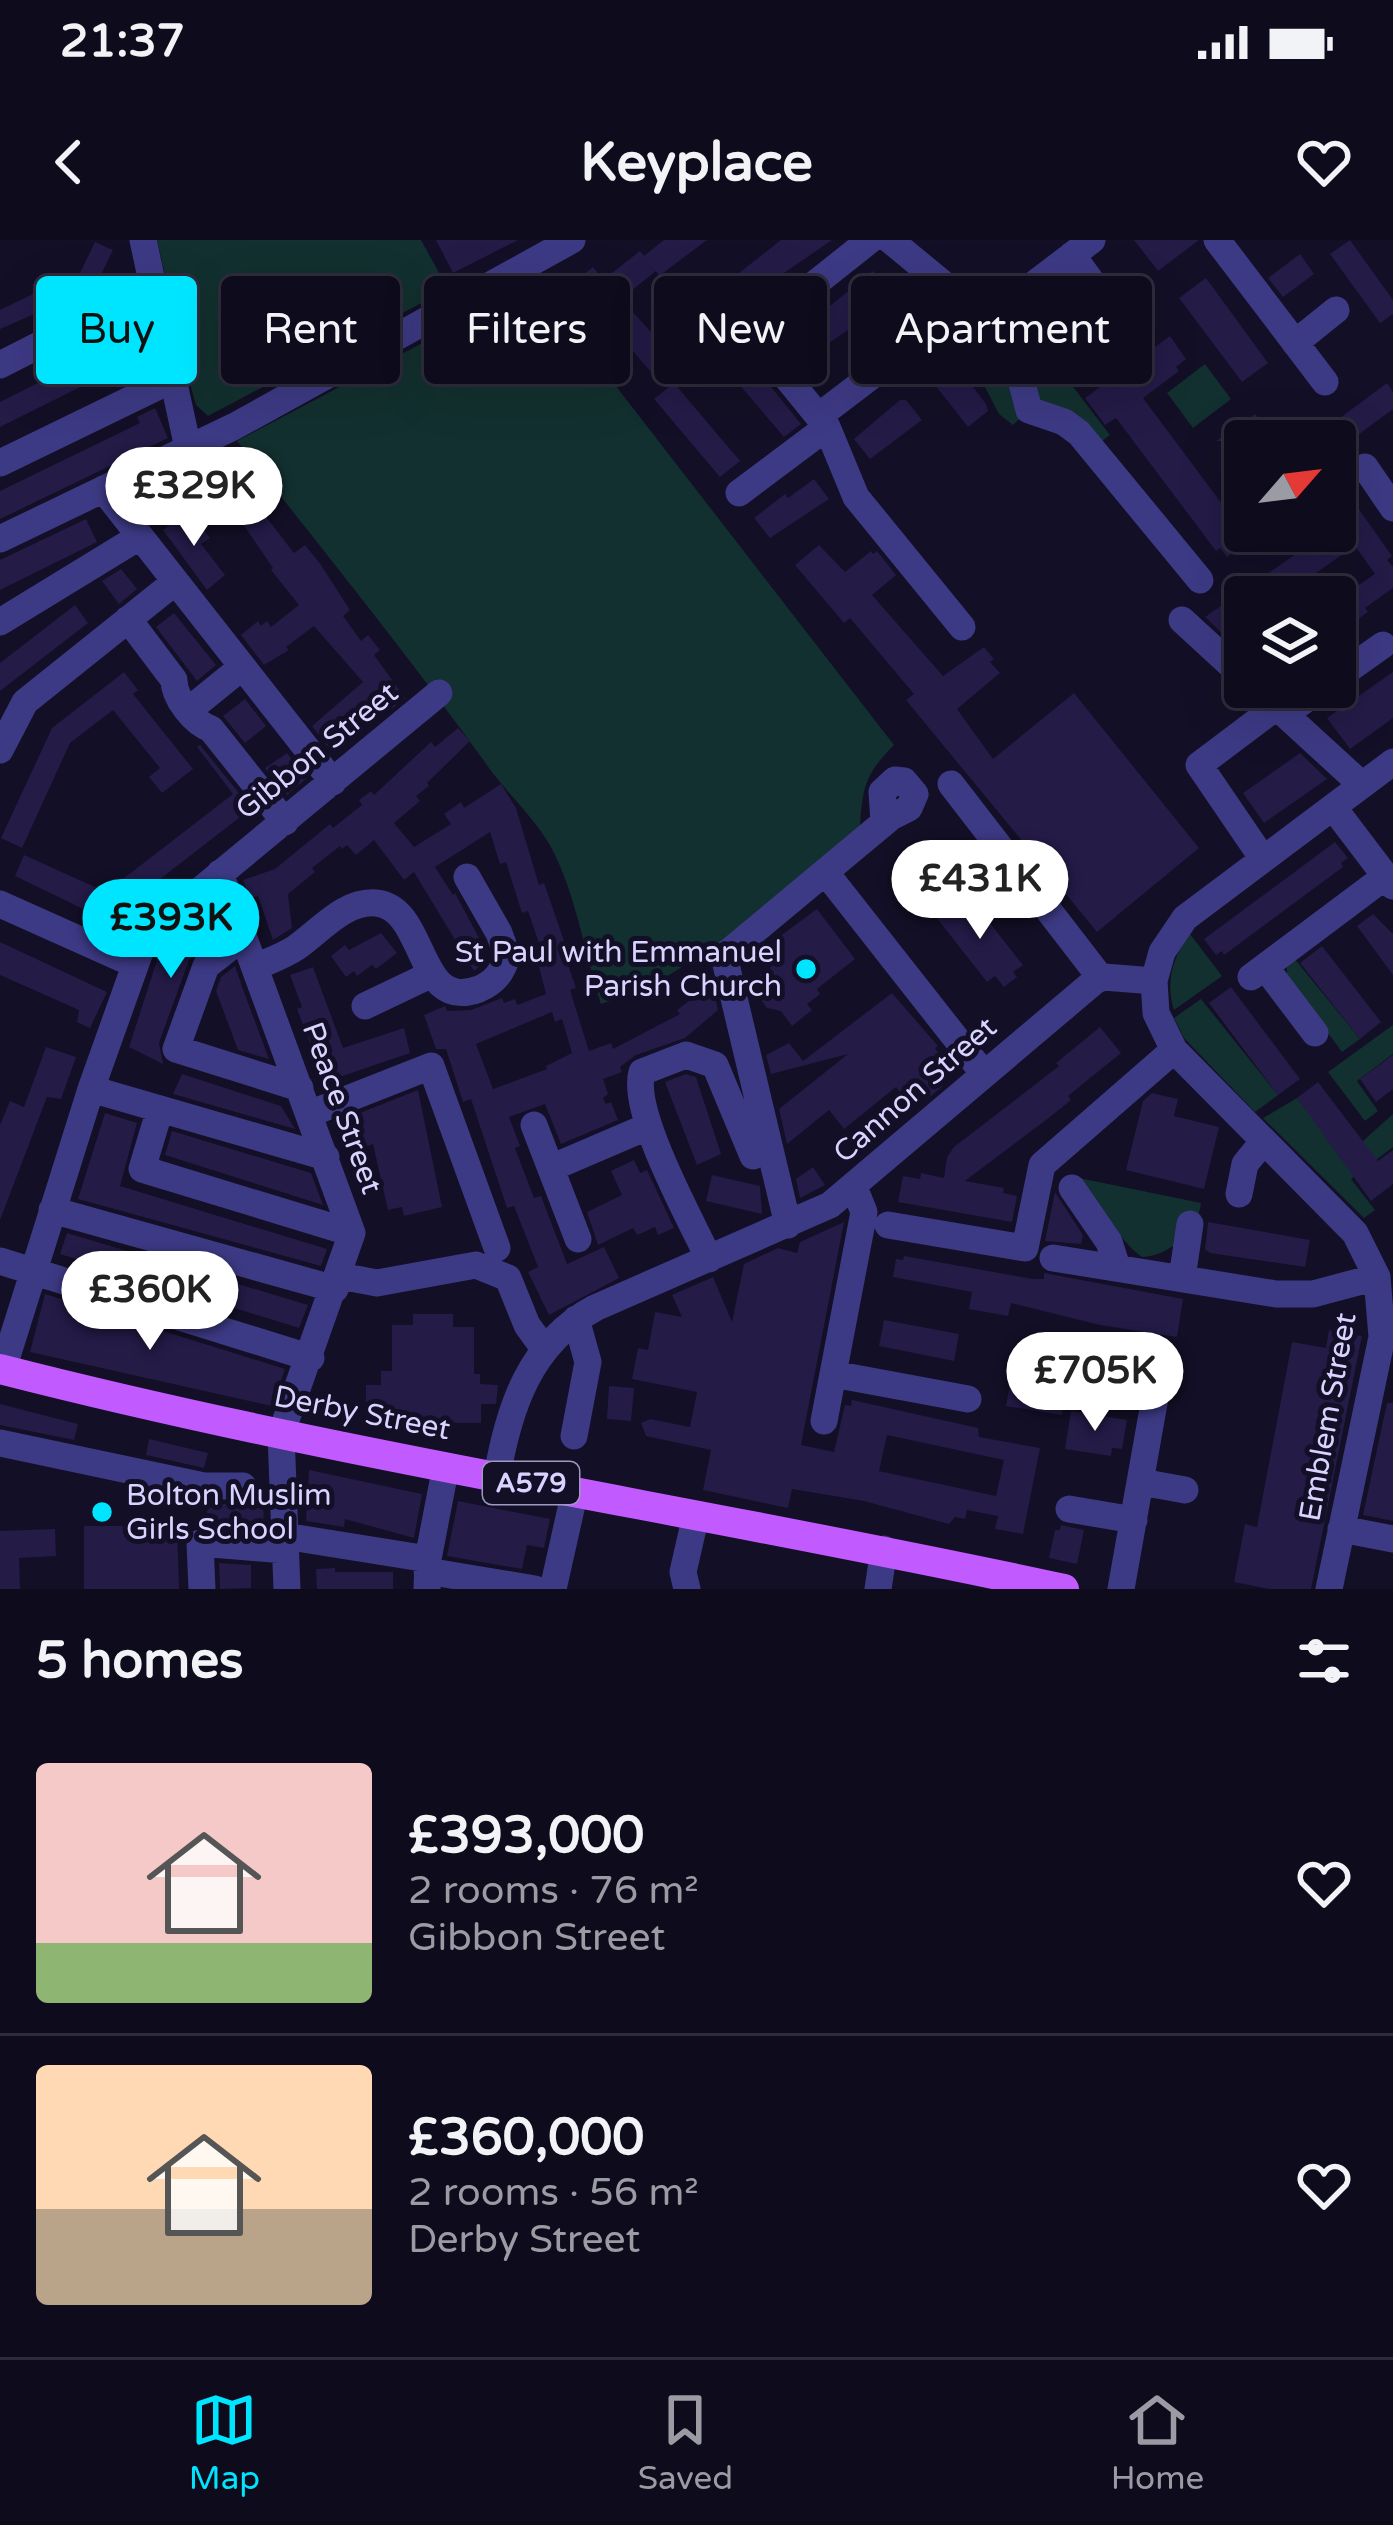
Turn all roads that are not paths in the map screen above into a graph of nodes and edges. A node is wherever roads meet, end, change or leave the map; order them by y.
1 (143, 240) edge
2 (572, 240) edge
3 (870, 240) edge
4 (890, 240) edge
5 (1217, 240) edge
6 (541, 248) edge
7 (1082, 248) edge
8 (151, 276) edge
9 (819, 276) edge
10 (934, 276) edge
11 (1045, 276) edge
12 (1097, 276) edge
13 (1336, 310) dead end
14 (1294, 343) junction
15 (36, 346) edge
16 (0, 364) edge
17 (1325, 382) dead end
18 (162, 384) edge
19 (173, 384) edge
20 (792, 384) edge
21 (864, 384) edge
22 (1017, 384) edge
23 (823, 422) junction
24 (188, 448) junction
25 (0, 463) edge
26 (1365, 467) dead end
27 (103, 489) junction
28 (739, 494) dead end
29 (1390, 497) edge
30 (139, 537) junction
31 (0, 539) edge
32 (1200, 580) dead end
33 (175, 582) junction
34 (128, 619) junction
35 (1182, 620) dead end
36 (0, 622) edge
37 (962, 627) dead end
38 (1366, 649) dead end
39 (1224, 652) edge
40 (1356, 659) edge
41 (242, 667) junction
42 (440, 693) dead end
43 (1279, 708) edge
44 (1285, 708) edge
45 (188, 709) junction
46 (1281, 710) junction
47 (0, 750) edge
48 (1393, 762) edge
49 (333, 782) junction
50 (952, 784) dead end
51 (1362, 785) junction
52 (1333, 807) junction
53 (285, 822) junction
54 (884, 822) dead end
55 (1263, 859) junction
56 (220, 873) junction
57 (826, 873) junction
58 (466, 877) dead end
59 (1389, 881) edge
60 (0, 904) edge
61 (243, 937) junction
62 (134, 964) junction
63 (255, 967) junction
64 (432, 974) junction
65 (1100, 977) junction
66 (1154, 981) junction
67 (365, 1006) dead end
68 (1315, 1033) dead end
69 (1174, 1050) junction
70 (984, 1074) junction
71 (91, 1089) junction
72 (304, 1101) junction
73 (160, 1109) junction
74 (534, 1125) dead end
75 (649, 1126) junction
76 (1263, 1142) junction
77 (753, 1156) dead end
78 (326, 1157) junction
79 (550, 1168) junction
80 (854, 1186) junction
81 (1072, 1188) dead end
82 (1239, 1194) dead end
83 (52, 1210) junction
84 (1190, 1224) dead end
85 (788, 1225) junction
86 (888, 1226) dead end
87 (352, 1233) junction
88 (578, 1238) dead end
89 (497, 1248) dead end
90 (1053, 1258) dead end
91 (709, 1259) junction
92 (0, 1261) edge
93 (1117, 1268) junction
94 (32, 1274) junction
95 (1377, 1277) junction
96 (1182, 1278) junction
97 (338, 1283) junction
98 (576, 1319) junction
99 (545, 1350) junction
100 (1052, 1351) dead end
101 (311, 1358) junction
102 (2, 1369) edge
103 (833, 1373) junction
104 (968, 1399) dead end
105 (824, 1421) dead end
106 (281, 1434) junction
107 (574, 1436) dead end
108 (0, 1443) edge
109 (446, 1466) junction
110 (1143, 1470) junction
111 (497, 1476) junction
112 (243, 1486) dead end
113 (1185, 1490) dead end
114 (575, 1491) junction
115 (1069, 1509) dead end
116 (696, 1515) junction
117 (1134, 1520) junction
118 (1341, 1529) junction
119 (1393, 1539) edge
120 (285, 1543) junction
121 (884, 1550) junction
122 (428, 1573) edge
123 (492, 1586) edge
124 (202, 1589) edge
125 (286, 1589) edge
126 (535, 1589) edge
127 (554, 1589) edge
128 (687, 1589) edge
129 (878, 1589) edge
130 (1064, 1589) edge
131 (1121, 1589) edge
132 (1329, 1589) edge

1 - 8 street
2 - 6 street
3 - 9 street
4 - 10 street
5 - 14 street
6 - 24 street
7 - 11 street
7 - 12 street
13 - 14 street
14 - 17 street
15 - 16 street
18 - 25 street
19 - 24 street
20 - 23 street
21 - 23 street
22 - 32 street
23 - 28 street
23 - 37 street
24 - 27 street
26 - 29 street
27 - 30 street
27 - 31 street
30 - 33 street
30 - 36 street
33 - 34 street
33 - 41 street
34 - 45 street
34 - 47 street
35 - 39 street
38 - 40 street
41 - 45 street
41 - 49 street
42 - 49 street, Gibbon Street
43 - 46 street
44 - 46 street
45 - 53 street
46 - 51 street
46 - 55 street
48 - 51 street
49 - 53 street, Gibbon Street
50 - 65 street
51 - 52 street
52 - 55 street
52 - 59 street
53 - 56 street, Gibbon Street
54 - 57 street
55 - 66 street
56 - 61 street, Peace Street
56 - 62 street, Gibbon Street
57 - 70 street
57 - 85 street
58 - 64 street
59 - 68 street
60 - 62 street
61 - 63 street, Peace Street
61 - 72 street
62 - 71 street, Gibbon Street
63 - 64 street
63 - 72 street, Peace Street
64 - 67 street
65 - 66 street
65 - 70 street, Cannon Street
66 - 69 street, Emblem Street
69 - 76 street, Emblem Street
69 - 86 street
70 - 80 street, Cannon Street
71 - 73 street
71 - 83 street, Gibbon Street
72 - 78 street, Peace Street
72 - 89 street
73 - 78 street
73 - 87 street
74 - 79 street
75 - 77 street
75 - 79 street
75 - 91 street
76 - 82 street
76 - 95 street, Emblem Street
78 - 87 street, Peace Street
79 - 88 street
80 - 85 street, Cannon Street
80 - 103 street
81 - 93 street
83 - 94 street, Gibbon Street
83 - 97 street
84 - 96 street
85 - 91 street, Cannon Street
87 - 97 street, Peace Street
90 - 93 street
91 - 98 street, Cannon Street
92 - 94 street
93 - 96 street
94 - 101 street
94 - 102 street, Gibbon Street
95 - 96 street
95 - 118 street, Emblem Street
97 - 99 street
97 - 101 street, Peace Street
98 - 99 street, Cannon Street
98 - 107 street
99 - 111 street, Cannon Street
100 - 110 street
101 - 106 street, Peace Street
102 - 106 main road, Derby Street / A579
103 - 104 street
103 - 105 street
106 - 109 main road, Derby Street / A579
106 - 120 street
108 - 112 street
109 - 111 main road, Derby Street / A579
109 - 122 street
110 - 113 street
110 - 117 street
111 - 114 main road, Derby Street / A579
114 - 116 main road, Derby Street / A579
114 - 127 street
115 - 117 street
116 - 121 main road, Derby Street / A579
116 - 128 street
117 - 131 street
118 - 119 street
118 - 132 street, Emblem Street
120 - 122 street
120 - 124 street
120 - 125 street
121 - 129 street
121 - 130 main road, Derby Street / A579
122 - 123 street
123 - 126 street

